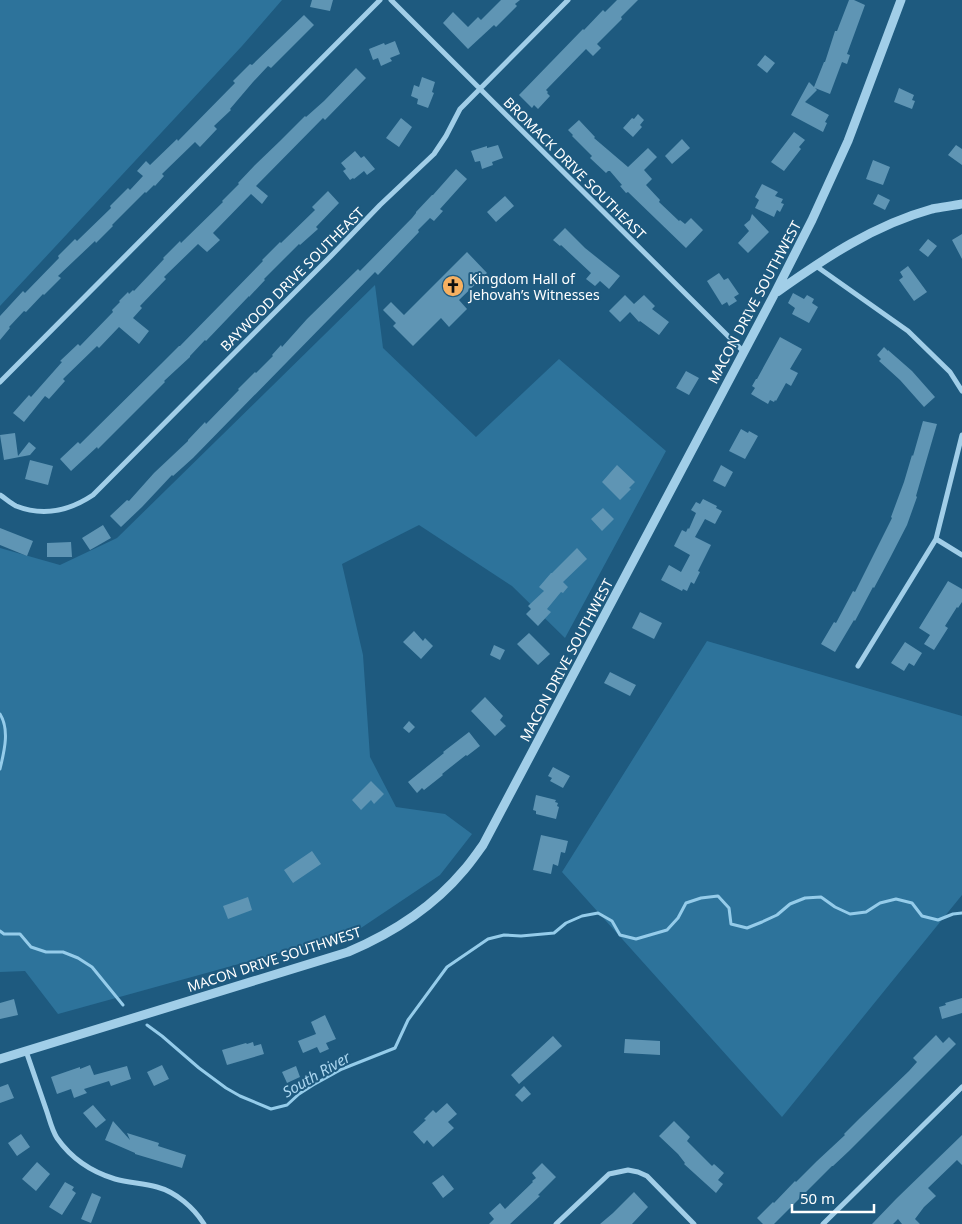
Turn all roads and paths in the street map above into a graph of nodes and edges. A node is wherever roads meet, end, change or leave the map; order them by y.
1 (380, 0) edge
2 (391, 0) edge
3 (568, 0) edge
4 (901, 0) edge
5 (480, 89) junction
6 (962, 204) edge
7 (816, 266) junction
8 (775, 293) junction
9 (744, 352) junction
10 (0, 382) edge
11 (962, 391) edge
12 (962, 435) edge
13 (0, 495) edge
14 (936, 539) junction
15 (962, 555) edge
16 (858, 666) dead end
17 (26, 1050) junction
18 (0, 1059) edge
19 (962, 1087) edge
20 (204, 1224) edge
21 (556, 1224) edge
22 (694, 1224) edge
23 (823, 1224) edge

1 - 10 street
2 - 5 street, BROMACK DRIVE SOUTHEAST
3 - 5 street, BAYWOOD DRIVE SOUTHEAST
4 - 8 street, MACON DRIVE SOUTHWEST
5 - 9 street, BROMACK DRIVE SOUTHEAST
5 - 13 street, BAYWOOD DRIVE SOUTHEAST
6 - 7 street
7 - 8 street
7 - 11 street
8 - 9 street, MACON DRIVE SOUTHWEST
9 - 17 street, MACON DRIVE SOUTHWEST
12 - 14 street
14 - 15 street
14 - 16 street
17 - 18 street, MACON DRIVE SOUTHWEST
17 - 20 street
19 - 23 street
21 - 22 street

